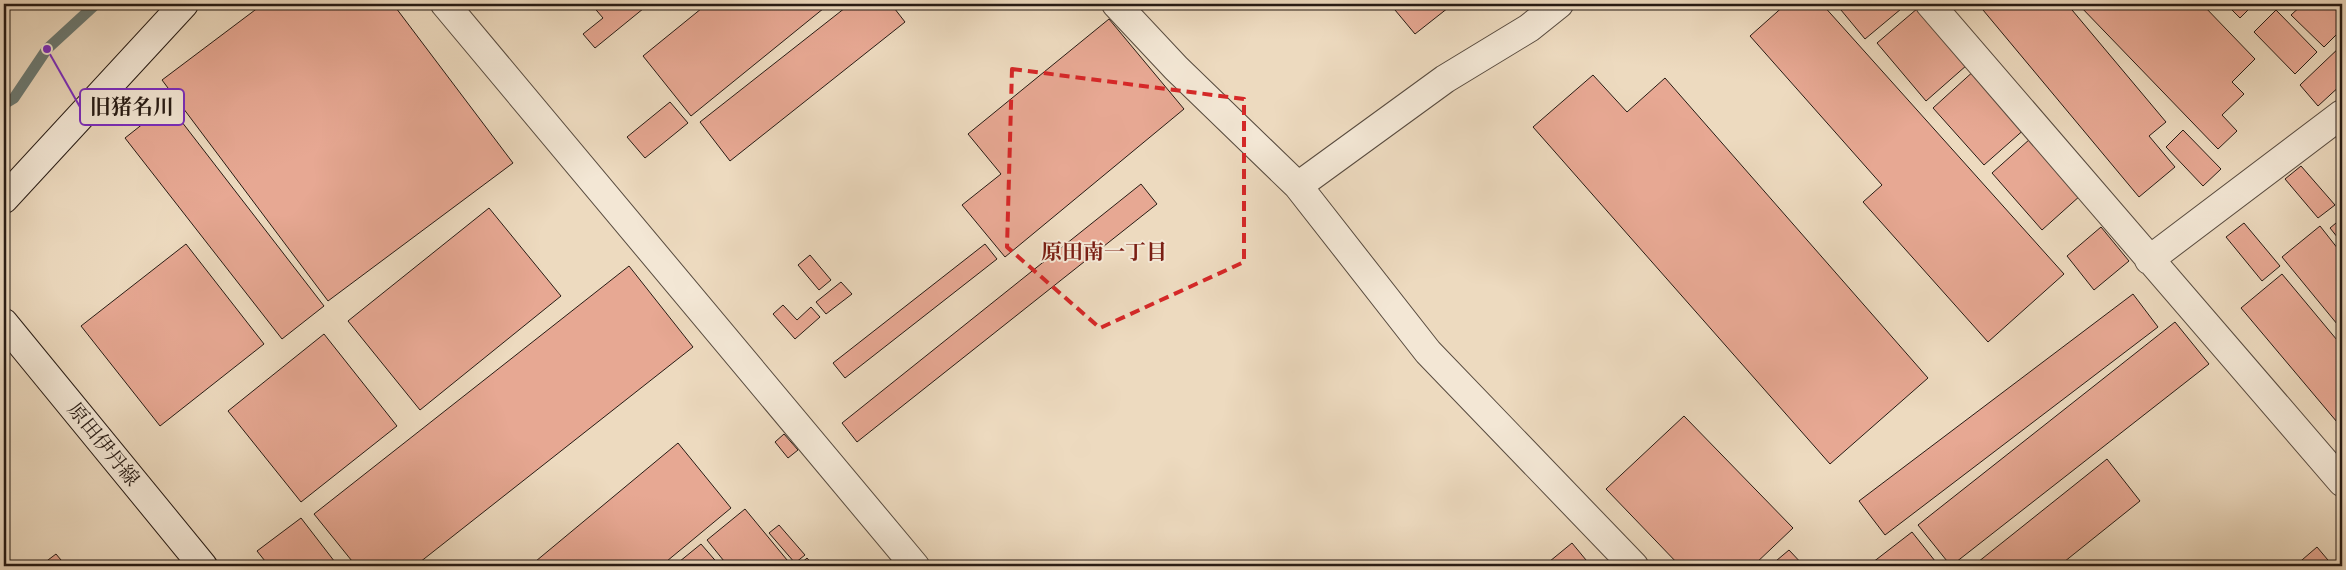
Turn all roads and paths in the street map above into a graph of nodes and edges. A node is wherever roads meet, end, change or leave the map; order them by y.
1 (184, 4) edge
2 (445, 4) edge
3 (1116, 4) edge
4 (1559, 4) edge
5 (1930, 4) edge
6 (2342, 114) edge
7 (1298, 186) junction
8 (4, 199) edge
9 (2149, 260) junction
10 (4, 323) edge
11 (2342, 482) edge
12 (908, 564) edge
13 (203, 566) edge
14 (1634, 566) edge

1 - 8 street
2 - 12 street
3 - 7 street
4 - 7 street
5 - 9 street
6 - 9 street
7 - 14 street
9 - 11 street
10 - 13 street, 原田伊丹線

